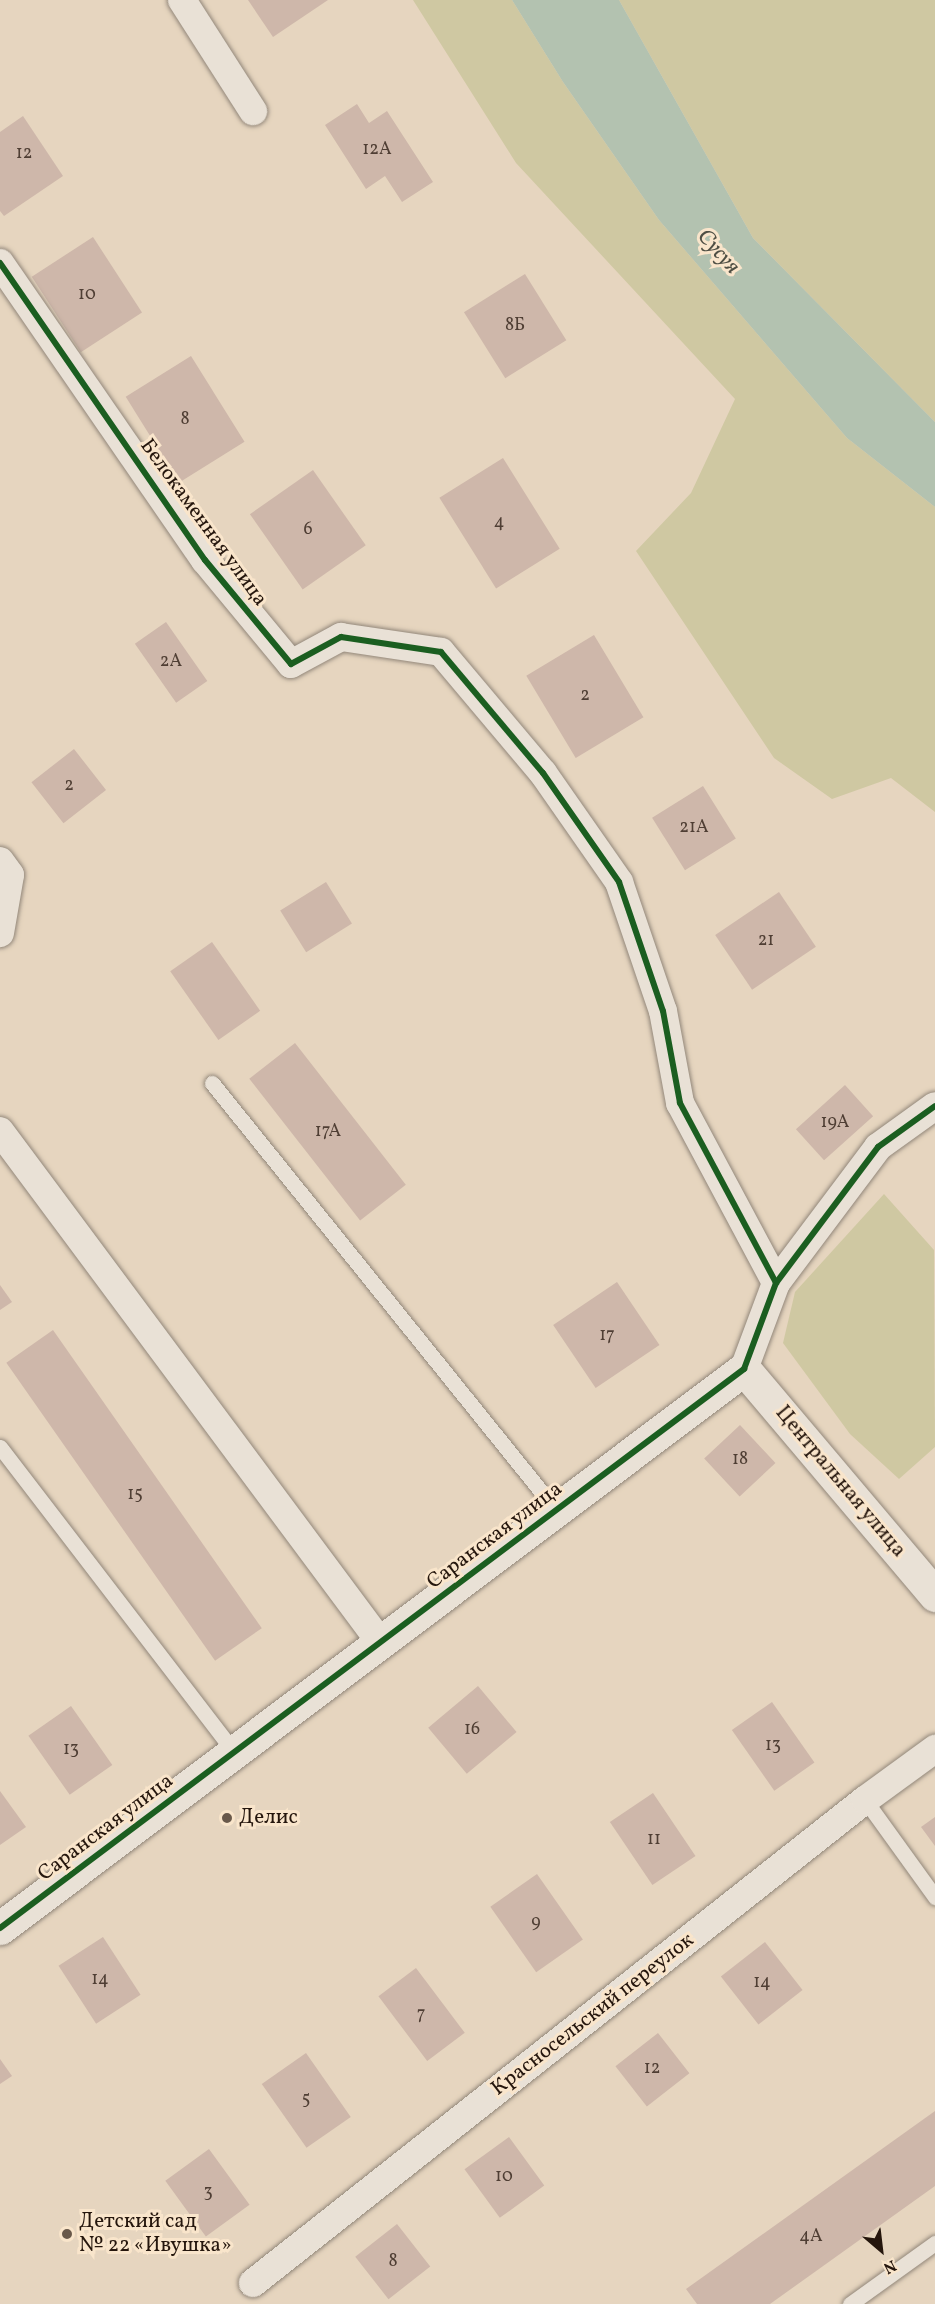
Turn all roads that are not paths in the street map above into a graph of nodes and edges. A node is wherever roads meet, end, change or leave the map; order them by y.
1 (182, 0) edge
2 (253, 111) dead end
3 (0, 263) edge
4 (5, 868) edge
5 (0, 933) edge
6 (212, 1083) dead end
7 (935, 1106) edge
8 (0, 1131) edge
9 (776, 1283) junction
10 (744, 1369) junction
11 (0, 1447) edge
12 (556, 1510) junction
13 (935, 1594) edge
14 (381, 1643) junction
15 (935, 1749) edge
16 (235, 1753) junction
17 (865, 1800) junction
18 (935, 1897) edge
19 (0, 1928) edge
20 (935, 2243) edge
21 (253, 2283) dead end
22 (850, 2304) edge

1 - 2 street
3 - 9 street, Белокаменная улица
4 - 5 street
6 - 12 lane
7 - 9 street
8 - 14 street
9 - 10 street
10 - 12 street, Саранская улица
10 - 13 street, Центральная улица
11 - 16 lane
12 - 14 street, Саранская улица
14 - 16 street, Саранская улица
15 - 17 street, Красносельский переулок
16 - 19 street, Саранская улица
17 - 18 lane
17 - 21 street, Красносельский переулок
20 - 22 lane

